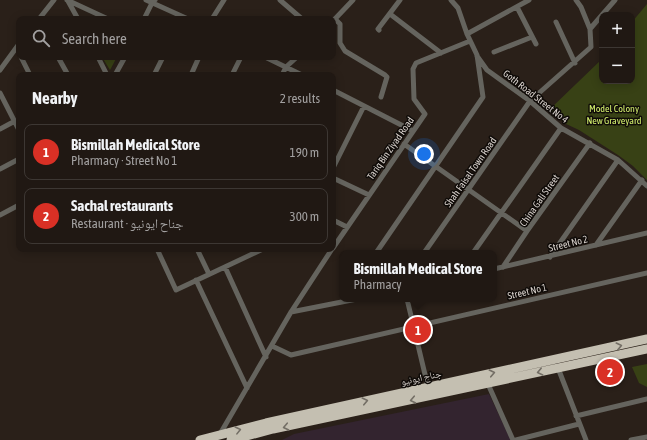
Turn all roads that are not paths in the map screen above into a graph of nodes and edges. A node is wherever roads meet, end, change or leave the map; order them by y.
1 (54, 0) edge
2 (68, 0) edge
3 (146, 0) edge
4 (224, 0) edge
5 (280, 0) edge
6 (291, 0) edge
7 (353, 0) edge
8 (400, 0) edge
9 (451, 0) edge
10 (529, 0) edge
11 (576, 0) edge
12 (615, 0) edge
13 (154, 2) edge
14 (286, 6) junction
15 (517, 7) junction
16 (605, 12) edge
17 (390, 14) junction
18 (41, 16) edge
19 (76, 16) edge
20 (102, 16) edge
21 (146, 16) edge
22 (180, 16) edge
23 (214, 16) edge
24 (298, 16) edge
25 (336, 18) edge
26 (599, 18) edge
27 (336, 21) edge
28 (556, 22) dead end
29 (590, 29) junction
30 (379, 30) dead end
31 (467, 34) junction
32 (532, 37) junction
33 (470, 41) junction
34 (536, 44) dead end
35 (16, 49) edge
36 (494, 52) dead end
37 (441, 53) junction
38 (477, 55) junction
39 (22, 60) edge
40 (60, 60) edge
41 (100, 60) edge
42 (122, 60) edge
43 (161, 60) edge
44 (198, 60) edge
45 (240, 60) edge
46 (271, 60) edge
47 (294, 60) edge
48 (575, 63) junction
49 (286, 67) junction
50 (0, 70) edge
51 (28, 72) edge
52 (66, 72) edge
53 (106, 72) edge
54 (116, 72) edge
55 (155, 72) edge
56 (192, 72) edge
57 (234, 72) edge
58 (284, 72) edge
59 (296, 72) edge
60 (336, 92) edge
61 (0, 93) edge
62 (381, 97) dead end
63 (530, 101) junction
64 (364, 106) junction
65 (15, 121) joint
66 (561, 128) junction
67 (0, 129) edge
68 (413, 131) junction
69 (590, 143) junction
70 (404, 144) junction
71 (618, 160) junction
72 (16, 161) edge
73 (336, 162) edge
74 (436, 167) junction
75 (0, 169) edge
76 (336, 179) edge
77 (642, 180) junction
78 (647, 186) edge
79 (468, 189) junction
80 (369, 195) junction
81 (16, 206) edge
82 (501, 212) junction
83 (0, 214) edge
84 (336, 222) edge
85 (347, 227) junction
86 (527, 231) junction
87 (647, 233) edge
88 (336, 244) edge
89 (596, 246) junction
90 (378, 250) edge
91 (426, 250) edge
92 (475, 250) edge
93 (157, 252) edge
94 (198, 252) edge
95 (256, 252) edge
96 (330, 252) edge
97 (550, 257) junction
98 (225, 266) junction
99 (503, 267) junction
100 (497, 268) edge
101 (647, 273) edge
102 (209, 274) junction
103 (196, 280) junction
104 (339, 302) edge
105 (409, 302) edge
106 (291, 312) junction
107 (413, 326) junction
108 (647, 339) edge
109 (272, 346) junction
110 (647, 349) edge
111 (266, 357) junction
112 (558, 368) junction
113 (488, 384) junction
114 (428, 387) junction
115 (247, 388) junction
116 (647, 399) edge
117 (576, 416) junction
118 (579, 424) junction
119 (220, 434) junction
120 (647, 437) edge
121 (200, 440) edge
122 (231, 440) edge
123 (514, 440) edge
124 (586, 440) edge
125 (631, 440) edge

1 - 18 street
2 - 19 street
2 - 20 street
3 - 13 street
4 - 23 street
5 - 14 street
6 - 14 street
7 - 25 street
8 - 17 street
9 - 31 street
10 - 15 street
11 - 29 street
12 - 16 street
13 - 21 street
13 - 22 street
14 - 24 street
15 - 31 street
15 - 32 street
17 - 30 street
17 - 37 street
26 - 29 street
27 - 62 street
28 - 48 street
29 - 48 street, Shah Faisal Town Road
31 - 33 street
32 - 34 street
32 - 36 street
33 - 37 street, Tariq Bin Ziyad Road
33 - 38 street
35 - 50 street
37 - 68 street, Tariq Bin Ziyad Road
38 - 63 street, Goth Road Street No 4
38 - 74 street
39 - 51 street
40 - 52 street
41 - 53 street
42 - 54 street
43 - 55 street
44 - 56 street
45 - 57 street
46 - 49 street
47 - 49 street
48 - 63 street, Shah Faisal Town Road
49 - 58 street
49 - 59 street
60 - 64 street
61 - 65 street
63 - 66 street, Goth Road Street No 4
63 - 79 street, Shah Faisal Town Road
64 - 68 street
64 - 73 street
65 - 67 street
66 - 69 street, Goth Road Street No 4
66 - 82 street
68 - 70 street, Tariq Bin Ziyad Road
69 - 71 street, Goth Road Street No 4
69 - 86 street, China Gali Street
70 - 74 street
70 - 80 street, Tariq Bin Ziyad Road
71 - 77 street, Goth Road Street No 4
71 - 97 street
72 - 75 street
74 - 79 street
74 - 90 street
76 - 80 street
77 - 78 street, Goth Road Street No 4
77 - 89 street
79 - 82 street
79 - 91 street, Shah Faisal Town Road
80 - 85 street, Tariq Bin Ziyad Road
81 - 83 street
82 - 86 street
82 - 92 street
84 - 85 street
85 - 88 street, Tariq Bin Ziyad Road
86 - 99 street, China Gali Street
87 - 89 street, Street No 2
89 - 97 street, Street No 2
93 - 103 street
94 - 102 street
95 - 98 street
96 - 106 street, Tariq Bin Ziyad Road
97 - 99 street, Street No 2
98 - 102 street
98 - 111 street
99 - 100 street, Street No 2
101 - 107 street, Street No 1
102 - 103 street
103 - 115 street
104 - 106 street
105 - 107 street
106 - 109 street, Tariq Bin Ziyad Road
107 - 109 street, Street No 1
107 - 114 street
114 -> 108 highway, جناح ایونیو
109 - 111 street, Tariq Bin Ziyad Road
110 - 112 highway, جناح ایونیو
111 - 115 street, Tariq Bin Ziyad Road
112 -> 113 highway, جناح ایونیو
112 - 117 street
113 -> 122 highway, جناح ایونیو
113 - 123 street
119 -> 114 highway, جناح ایونیو
115 - 119 street, Tariq Bin Ziyad Road
116 - 117 street
117 - 118 street
118 - 123 street
118 - 124 street
119 - 121 highway, جناح ایونیو
120 - 125 street

